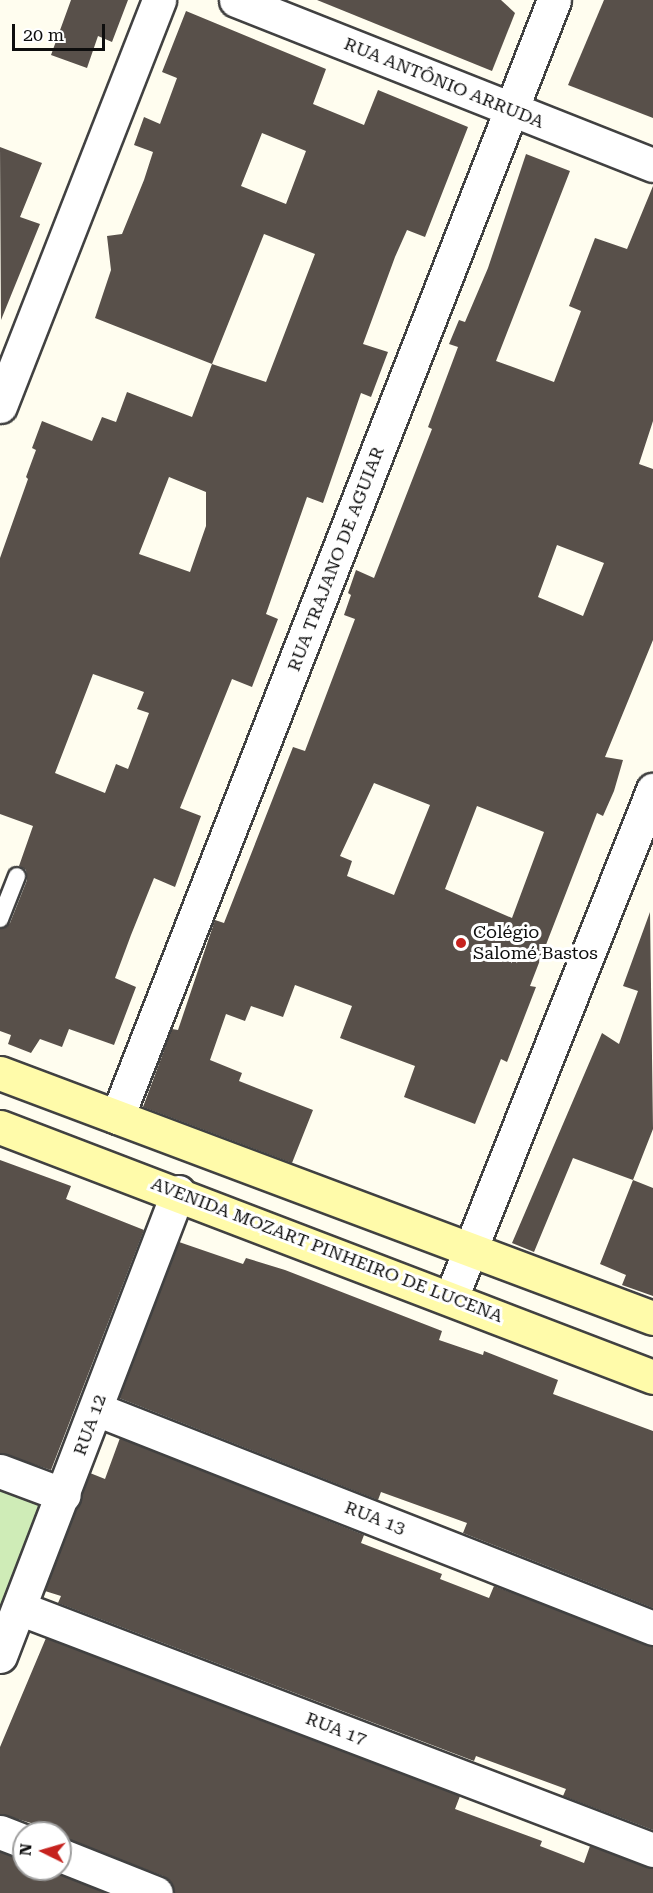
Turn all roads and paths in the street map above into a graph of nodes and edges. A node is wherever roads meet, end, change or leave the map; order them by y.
1 (159, 0) edge
2 (236, 0) edge
3 (554, 0) edge
4 (512, 111) junction
5 (653, 165) edge
6 (0, 406) edge
7 (653, 790) edge
8 (17, 876) dead end
9 (0, 919) edge
10 (0, 1073) edge
11 (117, 1117) junction
12 (0, 1127) edge
13 (178, 1192) junction
14 (469, 1250) junction
15 (451, 1298) junction
16 (653, 1318) edge
17 (653, 1377) edge
18 (96, 1409) junction
19 (0, 1471) edge
20 (64, 1495) junction
21 (19, 1608) junction
22 (653, 1628) edge
23 (0, 1656) edge
24 (653, 1850) edge
25 (72, 1860) edge
26 (156, 1893) edge

1 - 6 street
2 - 4 street, RUA ANTÔNIO ARRUDA
3 - 4 street, RUA TRAJANO DE AGUIAR
4 - 5 street, RUA ANTÔNIO ARRUDA
4 - 11 street, RUA TRAJANO DE AGUIAR
7 - 14 street
8 - 9 lane
10 - 11 main road
11 - 14 main road
12 - 13 main road, AVENIDA MOZART PINHEIRO DE LUCENA
13 - 15 main road, AVENIDA MOZART PINHEIRO DE LUCENA
13 - 18 street, RUA 12
14 - 15 street
14 - 16 main road
15 - 17 main road, AVENIDA MOZART PINHEIRO DE LUCENA
18 - 20 street, RUA 12
18 - 22 street, RUA 13
19 - 20 street
20 - 21 street, RUA 12
21 - 23 street, RUA 12
21 - 24 street, RUA 17
25 - 26 street

